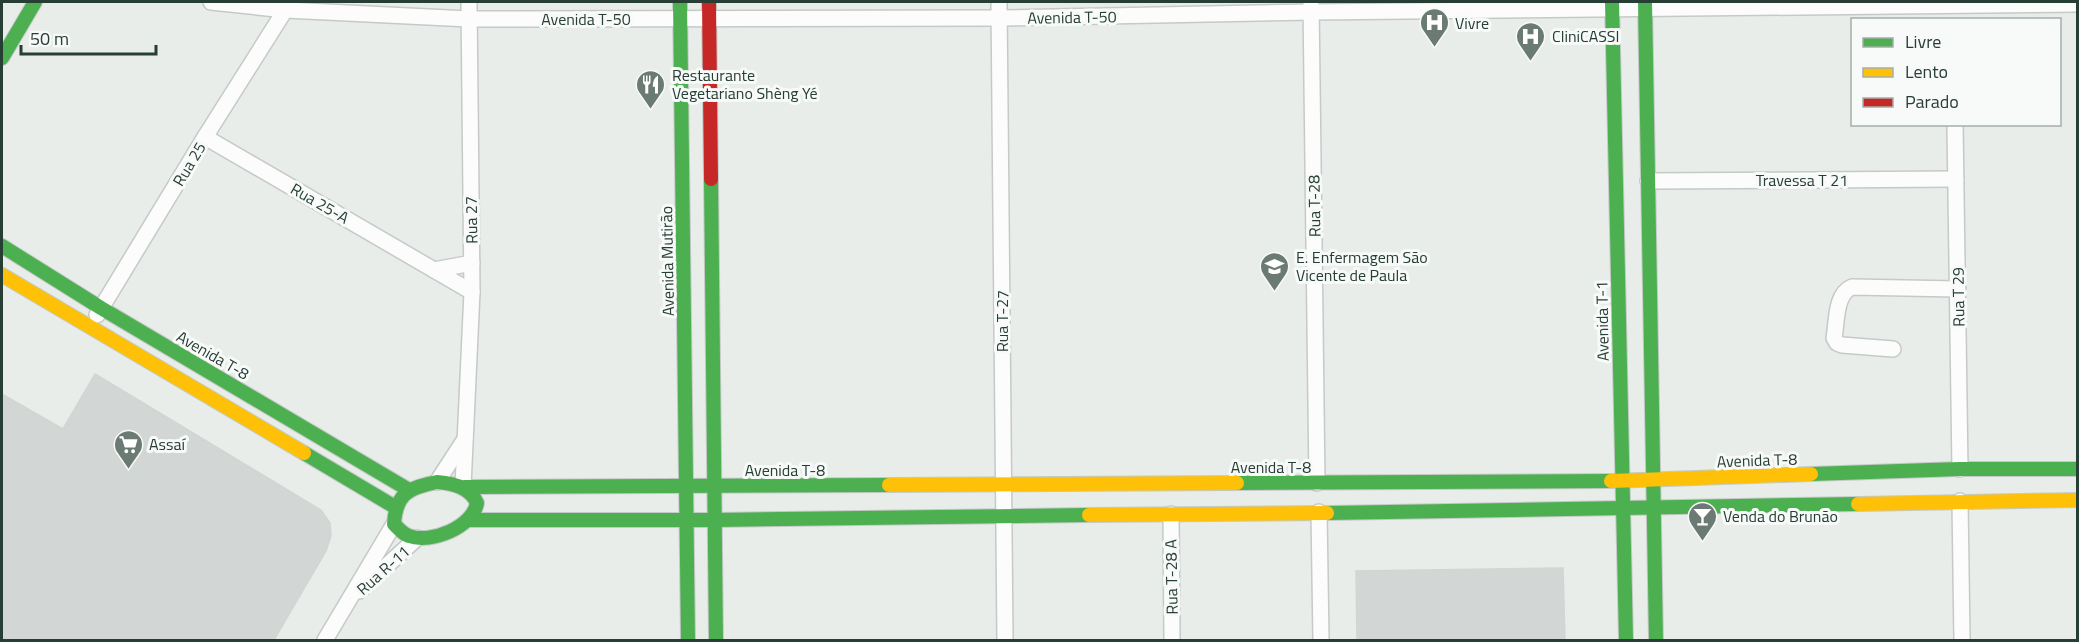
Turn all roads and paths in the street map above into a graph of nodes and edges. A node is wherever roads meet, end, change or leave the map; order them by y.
1 (35, 2) edge
2 (211, 2) edge
3 (469, 2) edge
4 (680, 2) edge
5 (709, 2) edge
6 (999, 2) edge
7 (2078, 4) edge
8 (1612, 5) edge
9 (1645, 5) edge
10 (288, 6) edge
11 (1468, 6) edge
12 (1312, 7) edge
13 (1159, 8) edge
14 (1954, 9) edge
15 (999, 18) junction
16 (469, 19) junction
17 (709, 19) junction
18 (680, 20) junction
19 (2, 58) edge
20 (1955, 126) edge
21 (205, 137) junction
22 (1956, 179) junction
23 (1648, 181) junction
24 (2, 246) edge
25 (472, 263) junction
26 (434, 270) junction
27 (2, 275) edge
28 (1958, 289) junction
29 (472, 292) junction
30 (101, 308) junction
31 (89, 328) junction
32 (1893, 349) dead end
33 (465, 439) junction
34 (1960, 469) junction
35 (2078, 469) edge
36 (1653, 480) junction
37 (1622, 481) junction
38 (436, 482) junction
39 (1317, 483) junction
40 (1003, 485) junction
41 (464, 487) junction
42 (686, 487) junction
43 (715, 487) junction
44 (410, 490) junction
45 (2078, 500) edge
46 (1960, 501) junction
47 (395, 507) junction
48 (1655, 507) junction
49 (1624, 509) junction
50 (1319, 512) junction
51 (1171, 514) junction
52 (1003, 516) junction
53 (468, 520) junction
54 (686, 520) junction
55 (715, 520) junction
56 (394, 524) junction
57 (417, 538) junction
58 (348, 601) junction
59 (326, 640) edge
60 (688, 640) edge
61 (716, 640) edge
62 (1005, 640) edge
63 (1172, 640) edge
64 (1321, 640) edge
65 (1626, 640) edge
66 (1656, 640) edge
67 (1962, 640) edge

1 - 19 street
2 - 10 street, Avenida T-50
3 - 16 street, Rua 27
4 - 18 street, Avenida Mutirão
5 - 17 street
6 - 15 street, Rua T-27
7 - 14 street, Avenida T-50
8 - 9 street, Avenida T-50
8 - 11 street, Avenida T-50
8 - 37 street, Avenida T-1
9 - 14 street, Avenida T-50
9 - 23 street
10 - 16 street, Avenida T-50
10 - 21 street, Rua 25
11 - 12 street, Avenida T-50
12 - 13 street, Avenida T-50
12 - 39 street, Rua T-28
13 - 15 street, Avenida T-50
15 - 17 street, Avenida T-50
15 - 40 street, Rua T-27
16 - 18 street, Avenida T-50
16 - 25 street, Rua 27
17 - 18 street, Avenida T-50
17 - 43 street
18 - 42 street, Avenida Mutirão
20 - 22 street, Rua T 29
21 - 26 street, Rua 25-A
21 - 30 street, Rua 25
22 - 23 street, Travessa T 21
22 - 28 street, Rua T 29
23 - 36 street
24 - 30 street, Avenida T-8
25 - 26 street
25 - 29 street, Rua 27
26 - 29 street, Rua 25-A
27 - 31 street
28 - 32 street
28 - 34 street, Rua T 29
29 - 33 street, Rua 27
30 - 31 street, Rua 25
30 - 44 street, Avenida T-8
31 - 47 street
33 - 38 street
33 - 41 street, Rua 27
34 - 35 street, Avenida T-8
34 - 36 street, Avenida T-8
36 - 37 street, Avenida T-8
36 - 48 street
37 - 39 street, Avenida T-8
37 - 49 street, Avenida T-1
38 - 41 street
38 - 44 street
39 - 40 street, Avenida T-8
40 - 43 street, Avenida T-8
40 - 52 street, Rua T-27
41 - 42 street, Avenida T-8
41 - 53 street
42 - 43 street, Avenida T-8
42 - 54 street, Avenida Mutirão
43 - 55 street
44 - 47 street
45 - 46 street
46 - 48 street
46 - 67 street
47 - 56 street
48 - 49 street
48 - 66 street
49 - 50 street
49 - 65 street, Avenida T-1
50 - 51 street
50 - 64 street
51 - 52 street
51 - 63 street, Rua T-28 A
52 - 55 street
52 - 62 street, Rua T-27
53 - 54 street
53 - 57 street
54 - 55 street
54 - 60 street, Avenida Mutirão
55 - 61 street
56 - 57 street
56 - 58 street, Rua R-11
57 - 58 street, Rua R-11
58 - 59 street, Rua R-11

